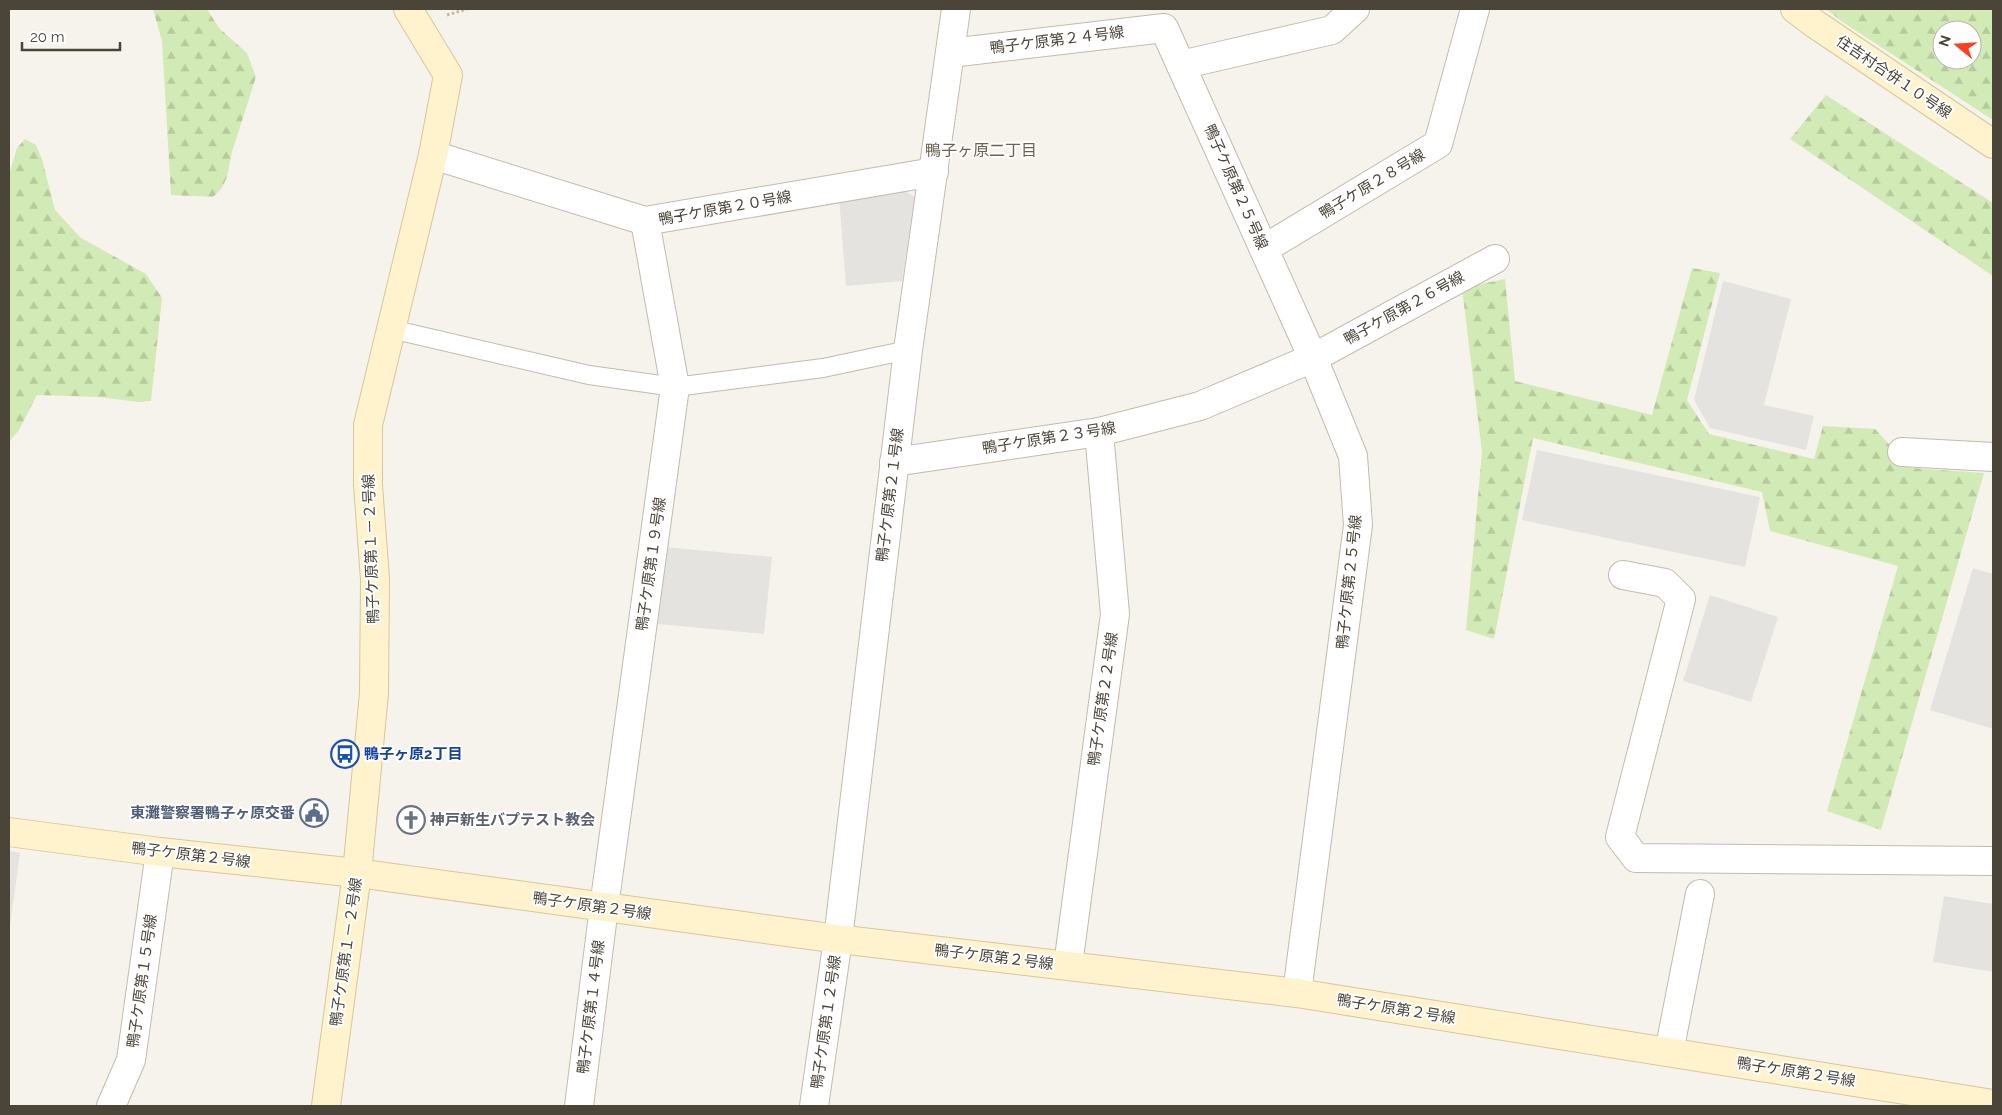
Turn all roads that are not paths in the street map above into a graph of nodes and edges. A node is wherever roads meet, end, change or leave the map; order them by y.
1 (408, 9) edge
2 (956, 9) edge
3 (1355, 9) edge
4 (1475, 9) edge
5 (1795, 9) edge
6 (1164, 28) joint
7 (950, 53) junction
8 (1181, 65) junction
9 (1993, 144) edge
10 (433, 155) junction
11 (934, 172) junction
12 (645, 221) junction
13 (1264, 249) junction
14 (1495, 258) dead end
15 (391, 329) junction
16 (908, 350) junction
17 (1313, 358) junction
18 (675, 387) junction
19 (1099, 432) junction
20 (1902, 452) dead end
21 (1993, 457) edge
22 (894, 462) junction
23 (1624, 575) dead end
24 (9, 832) edge
25 (160, 852) junction
26 (1993, 861) edge
27 (356, 873) junction
28 (1700, 894) dead end
29 (604, 908) junction
30 (838, 939) junction
31 (1068, 965) junction
32 (1297, 993) junction
33 (1669, 1052) junction
34 (1980, 1103) edge
35 (110, 1106) edge
36 (326, 1106) edge
37 (579, 1106) edge
38 (814, 1106) edge

1 - 10 street, 鴨子ケ原第１－２号線
2 - 7 street, 鴨子ケ原第２１号線
3 - 8 street
4 - 13 street, 鴨子ケ原２８号線
5 - 9 street, 住吉村合併１０号線
6 - 7 street, 鴨子ケ原第２４号線
6 - 8 street, 鴨子ケ原第２５号線
7 - 11 street, 鴨子ケ原第２１号線
8 - 13 street, 鴨子ケ原第２５号線
10 - 12 street, 鴨子ケ原第２０号線
10 - 15 street, 鴨子ケ原第１－２号線
11 - 12 street, 鴨子ケ原第２０号線
11 - 16 street, 鴨子ケ原第２１号線
12 - 18 street, 鴨子ケ原第１９号線
13 - 17 street, 鴨子ケ原第２５号線
14 - 17 street, 鴨子ケ原第２６号線
15 - 18 lane
15 - 27 street, 鴨子ケ原第１－２号線
16 - 18 lane
16 - 22 street, 鴨子ケ原第２１号線
17 - 19 street, 鴨子ケ原第２３号線
17 - 32 street, 鴨子ケ原第２５号線
18 - 29 street, 鴨子ケ原第１９号線
19 - 22 street, 鴨子ケ原第２３号線
19 - 31 street, 鴨子ケ原第２２号線
20 - 21 street
22 - 30 street, 鴨子ケ原第２１号線
23 - 26 street
24 - 25 street, 鴨子ケ原第２号線
25 - 27 street, 鴨子ケ原第２号線
25 - 35 street, 鴨子ケ原第１５号線
27 - 29 street, 鴨子ケ原第２号線
27 - 36 street, 鴨子ケ原第１－２号線
28 - 33 street
29 - 30 street, 鴨子ケ原第２号線
29 - 37 street, 鴨子ケ原第１４号線
30 - 31 street, 鴨子ケ原第２号線
30 - 38 street, 鴨子ケ原第１２号線
31 - 32 street, 鴨子ケ原第２号線
32 - 33 street, 鴨子ケ原第２号線
33 - 34 street, 鴨子ケ原第２号線

